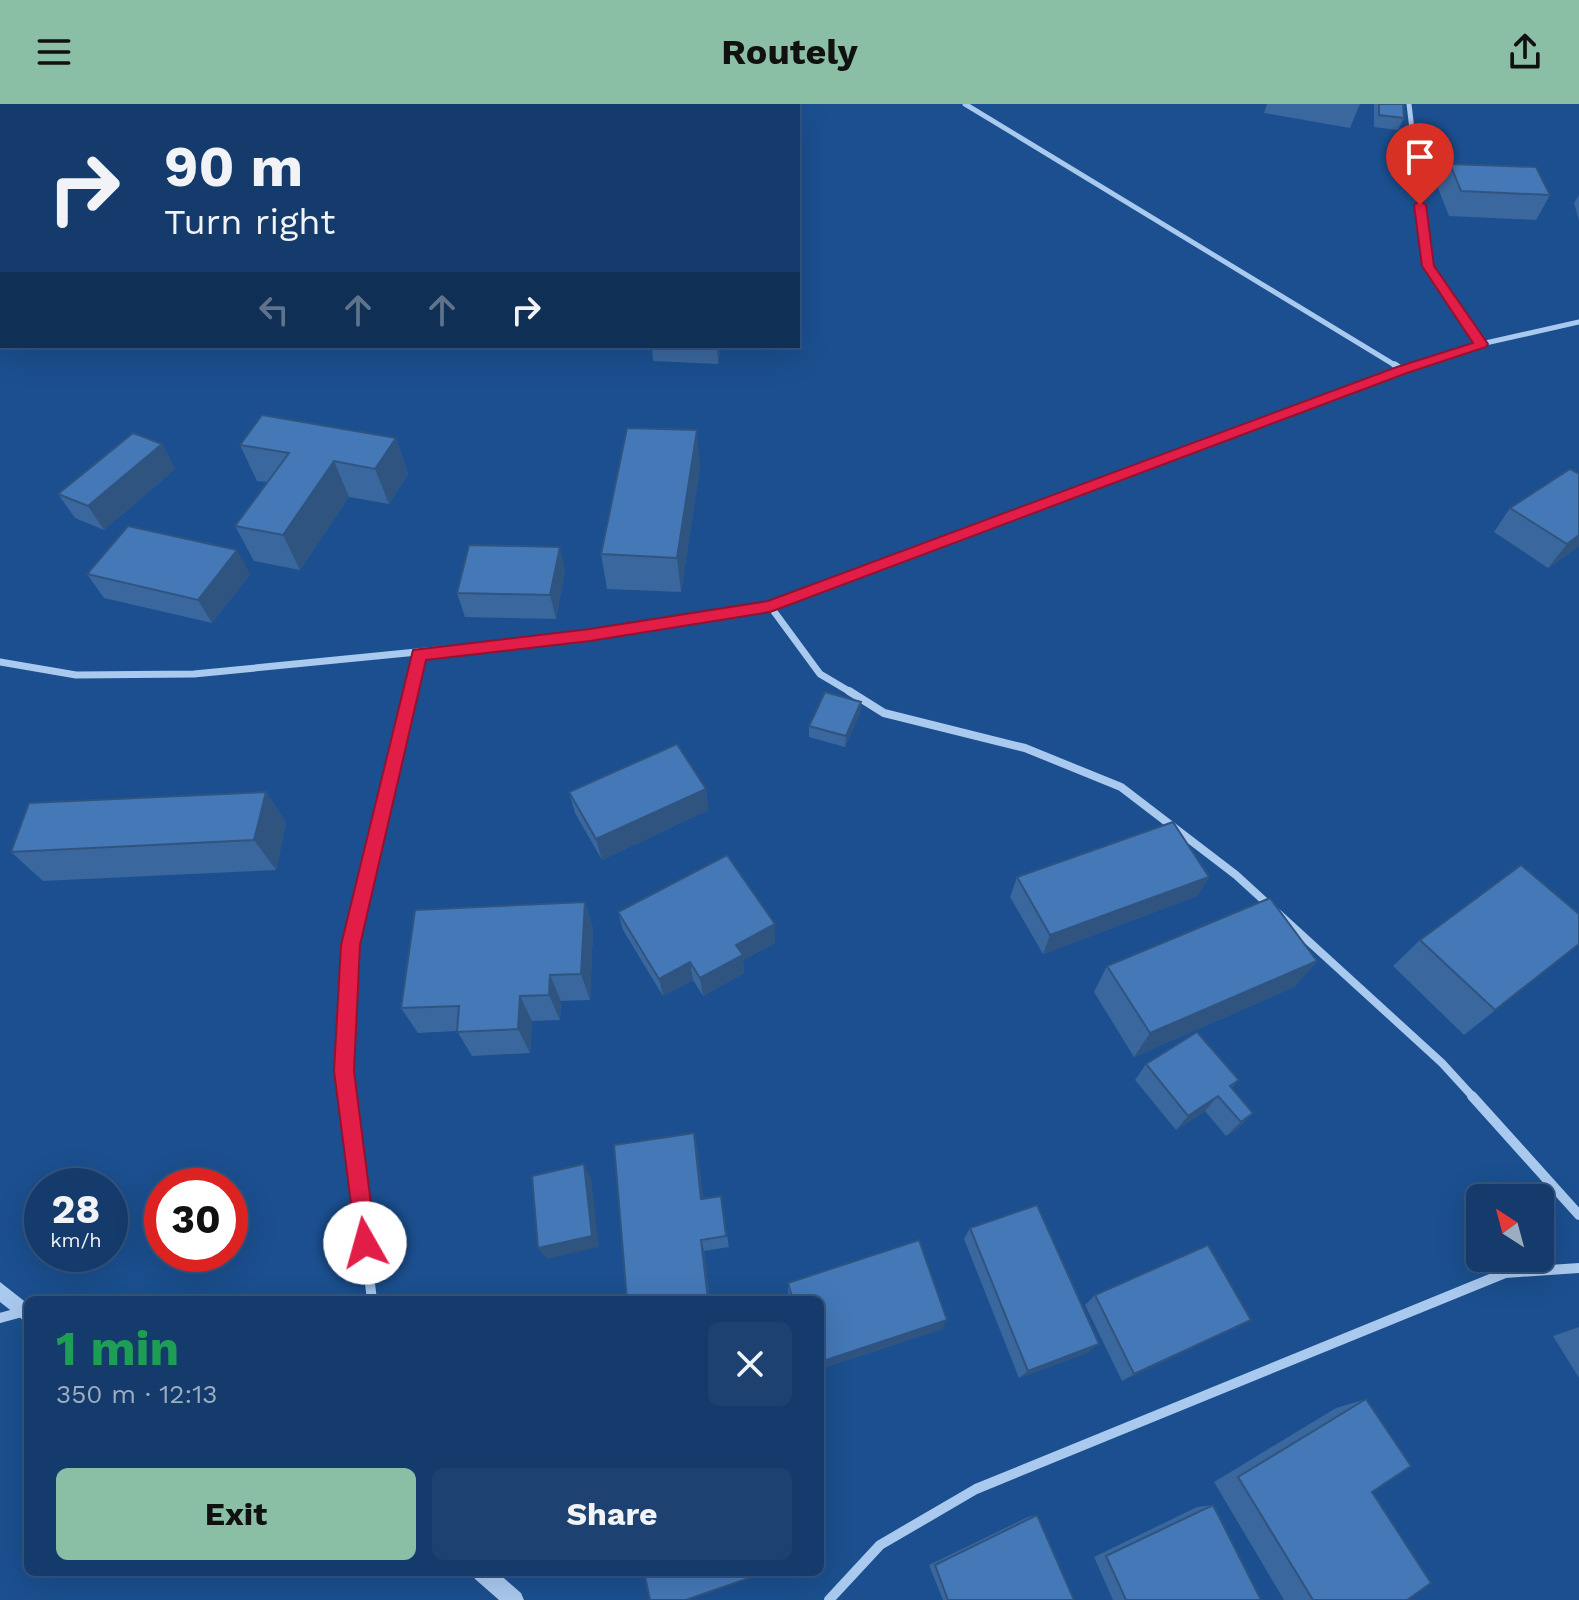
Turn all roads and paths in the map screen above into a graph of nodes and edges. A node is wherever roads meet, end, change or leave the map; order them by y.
1 (965, 104) edge
2 (1409, 104) edge
3 (1579, 322) edge
4 (1481, 344) junction
5 (1402, 370) junction
6 (770, 606) junction
7 (419, 655) junction
8 (0, 662) edge
9 (1579, 1215) edge
10 (1579, 1268) edge
11 (0, 1291) edge
12 (372, 1296) edge
13 (24, 1313) edge
14 (24, 1314) edge
15 (0, 1318) edge
16 (487, 1576) edge
17 (514, 1600) edge
18 (829, 1600) edge

1 - 5 street
2 - 4 street
3 - 4 street
4 - 5 street
5 - 6 street
6 - 7 street
6 - 9 street
7 - 8 street
7 - 12 street
10 - 18 street
11 - 13 street
14 - 15 street
16 - 17 street

